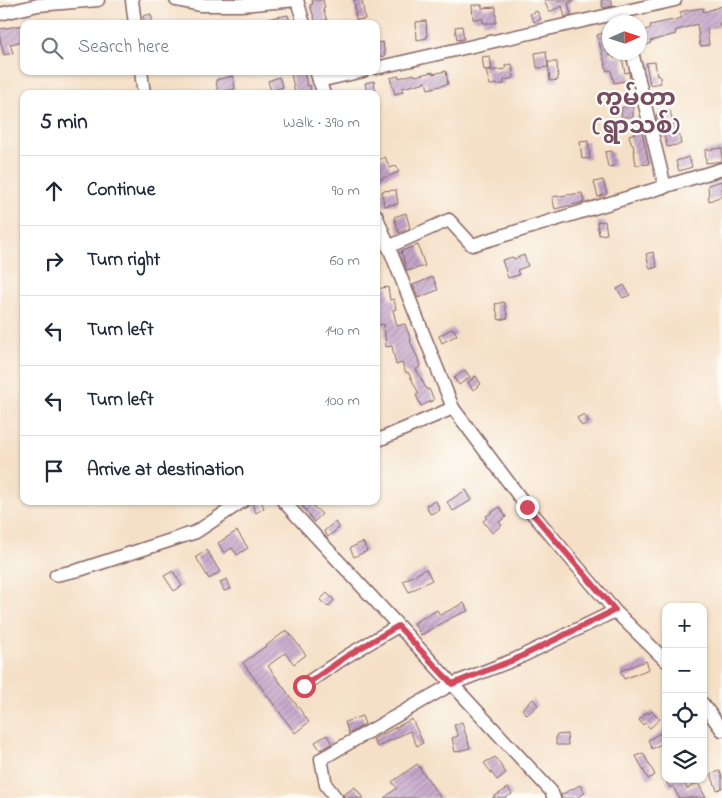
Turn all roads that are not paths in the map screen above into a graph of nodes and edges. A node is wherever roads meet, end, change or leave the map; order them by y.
1 (98, 0) edge
2 (132, 0) edge
3 (176, 0) edge
4 (297, 0) edge
5 (675, 0) edge
6 (7, 8) edge
7 (630, 15) edge
8 (135, 20) edge
9 (303, 20) edge
10 (602, 22) edge
11 (634, 60) edge
12 (380, 67) edge
13 (142, 75) edge
14 (318, 76) edge
15 (143, 90) edge
16 (323, 90) edge
17 (722, 169) edge
18 (665, 187) junction
19 (380, 226) edge
20 (388, 247) junction
21 (453, 408) junction
22 (380, 440) edge
23 (237, 505) edge
24 (287, 505) edge
25 (56, 575) dead end
26 (615, 610) junction
27 (398, 626) junction
28 (662, 657) edge
29 (452, 684) junction
30 (304, 686) dead end
31 (707, 709) edge
32 (722, 730) edge
33 (336, 798) edge
34 (554, 798) edge

1 - 6 street
2 - 8 street
3 - 4 street
4 - 9 street
5 - 7 street
10 - 12 street
11 - 18 street
13 - 15 street
14 - 16 street
17 - 18 street
18 - 20 street
19 - 20 street
20 - 21 street
21 - 22 street
21 - 26 street
23 - 25 street
24 - 27 street
26 - 28 street
26 - 29 street
27 - 29 street
27 - 30 street
29 - 33 street
29 - 34 street
31 - 32 street

